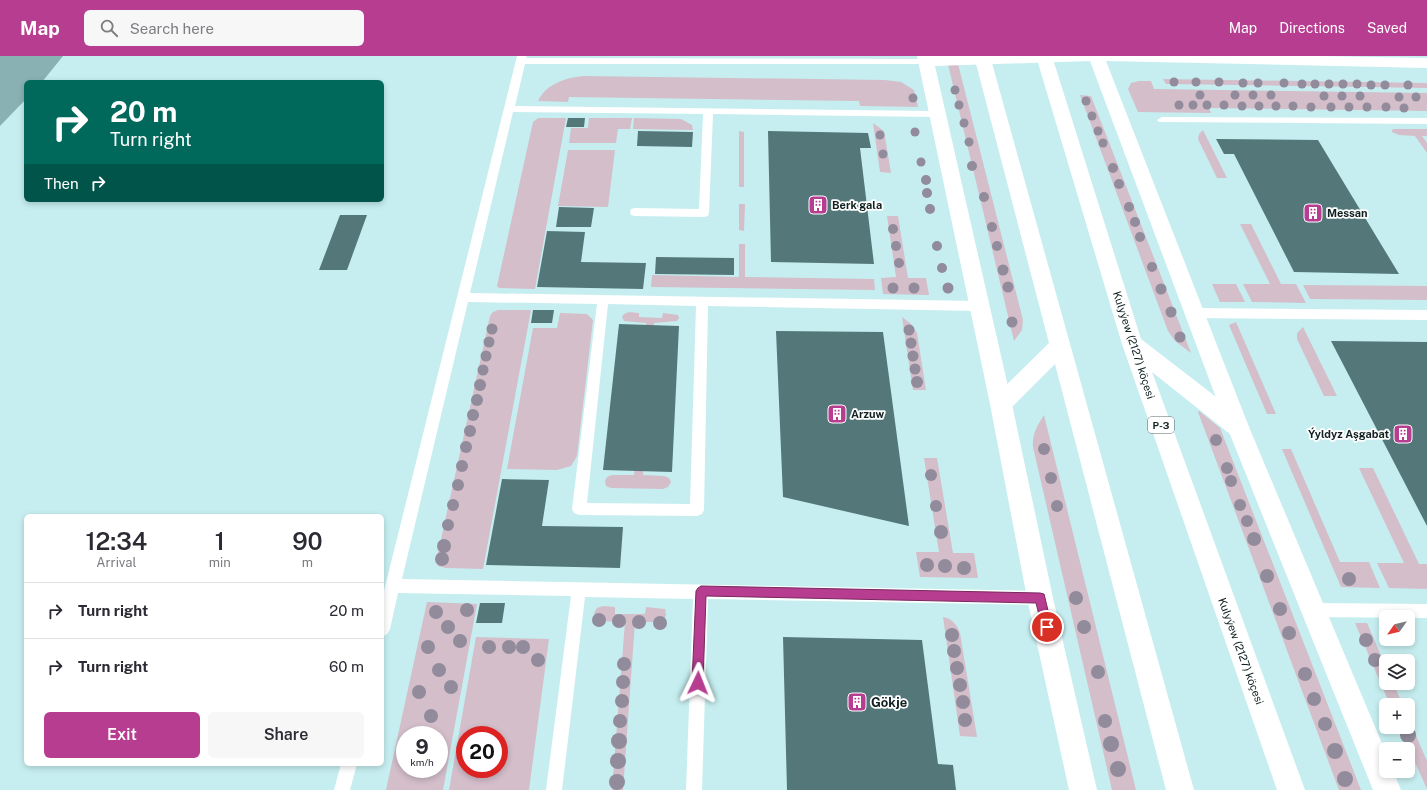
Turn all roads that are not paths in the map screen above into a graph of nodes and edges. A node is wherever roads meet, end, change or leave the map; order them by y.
1 (1092, 56) edge
2 (1096, 56) edge
3 (1103, 56) edge
4 (1044, 57) edge
5 (982, 58) edge
6 (522, 59) edge
7 (925, 59) edge
8 (1427, 63) edge
9 (508, 109) junction
10 (708, 111) junction
11 (936, 114) junction
12 (1162, 120) dead end
13 (1427, 122) edge
14 (635, 212) dead end
15 (463, 297) junction
16 (603, 299) junction
17 (702, 301) junction
18 (978, 306) junction
19 (1194, 313) junction
20 (1427, 315) edge
21 (1132, 344) junction
22 (1059, 346) junction
23 (1001, 404) junction
24 (1238, 428) junction
25 (393, 586) junction
26 (579, 589) junction
27 (701, 591) junction
28 (1040, 598) junction
29 (1313, 610) junction
30 (1427, 611) edge
31 (384, 621) edge
32 (348, 766) edge
33 (342, 790) edge
34 (554, 790) edge
35 (694, 790) edge
36 (1083, 790) edge
37 (1180, 790) edge
38 (1291, 790) edge
39 (1387, 790) edge

1 - 4 main road
2 - 19 main road
3 - 8 main road
4 - 5 main road
4 - 21 main road, Kulyýew (2127) köçesi / P-3
5 - 7 main road
5 - 22 main road
6 - 7 lane
6 - 9 lane
7 - 11 main road
9 - 10 lane
9 - 15 lane
10 - 11 lane
10 - 14 lane
11 - 18 main road
12 - 13 lane
15 - 16 lane
15 - 25 lane
16 - 17 lane
16 - 17 lane
17 - 18 lane
18 - 23 main road
19 - 20 lane
19 - 24 main road
21 - 24 main road
21 - 38 main road, Kulyýew (2127) köçesi / P-3
22 - 23 main road
22 - 37 main road
23 - 28 main road
24 - 29 main road
25 - 26 lane
25 - 31 lane
26 - 27 lane
26 - 34 lane
27 - 28 lane
27 - 35 lane
28 - 36 main road
29 - 30 lane
29 - 39 main road
32 - 33 lane

